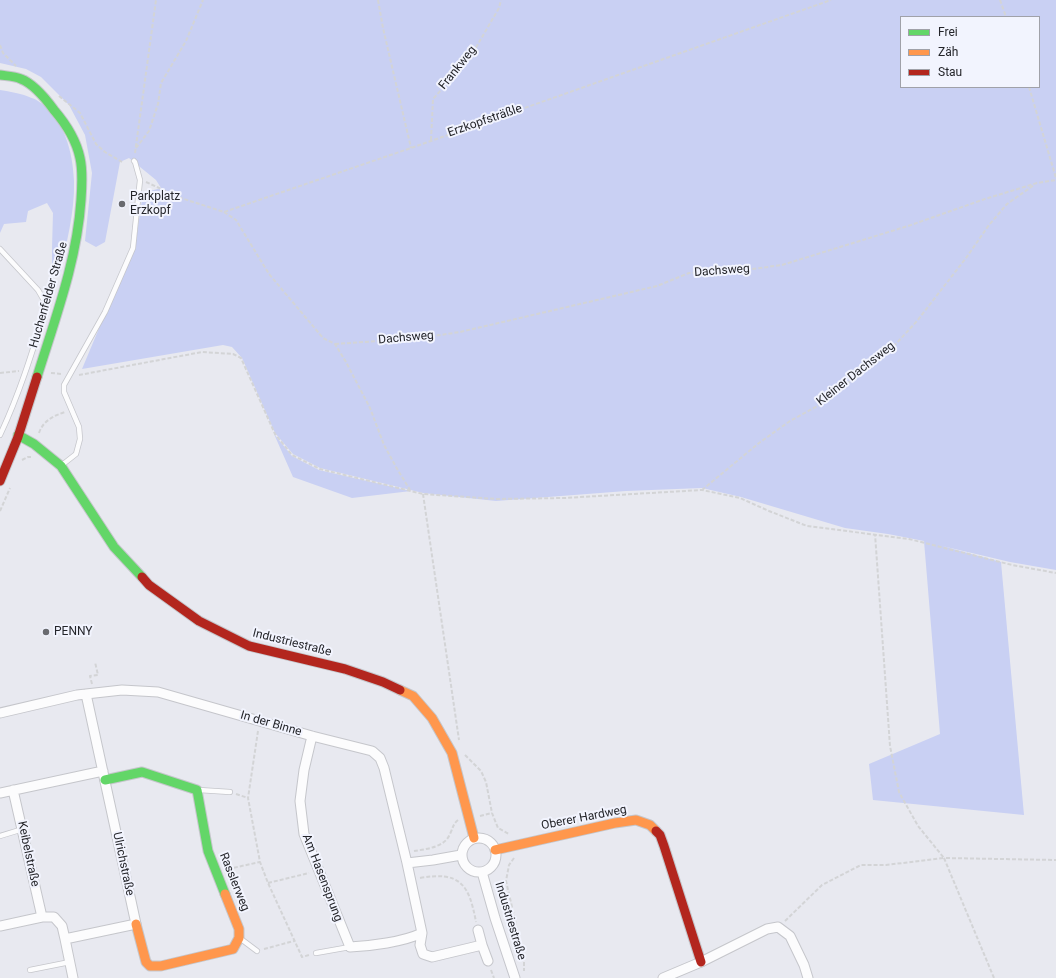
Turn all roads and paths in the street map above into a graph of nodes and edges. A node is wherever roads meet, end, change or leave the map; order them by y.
1 (156, 0) edge
2 (203, 0) edge
3 (378, 0) edge
4 (501, 0) edge
5 (831, 0) edge
6 (1000, 0) edge
7 (1006, 16) edge
8 (0, 75) edge
9 (1029, 88) edge
10 (431, 140) junction
11 (136, 148) junction
12 (411, 148) junction
13 (134, 162) joint
14 (1056, 179) edge
15 (140, 180) junction
16 (1037, 183) junction
17 (224, 212) junction
18 (129, 243) dead end
19 (133, 248) junction
20 (0, 249) edge
21 (335, 344) junction
22 (27, 370) junction
23 (0, 373) edge
24 (69, 375) junction
25 (72, 411) junction
26 (18, 435) junction
27 (0, 436) edge
28 (34, 444) junction
29 (36, 457) dead end
30 (23, 460) junction
31 (20, 466) dead end
32 (61, 466) junction
33 (0, 481) edge
34 (11, 485) dead end
35 (411, 490) junction
36 (702, 490) junction
37 (423, 494) junction
38 (0, 511) edge
39 (875, 534) junction
40 (1056, 573) edge
41 (95, 662) dead end
42 (90, 694) junction
43 (0, 713) edge
44 (260, 720) junction
45 (312, 736) junction
46 (459, 744) dead end
47 (104, 775) junction
48 (13, 790) junction
49 (197, 790) junction
50 (230, 792) joint
51 (0, 793) edge
52 (248, 798) junction
53 (492, 813) dead end
54 (469, 818) junction
55 (23, 829) junction
56 (0, 836) edge
57 (474, 838) junction
58 (495, 850) junction
59 (405, 852) junction
60 (462, 855) junction
61 (944, 858) junction
62 (1056, 860) edge
63 (260, 862) junction
64 (407, 863) junction
65 (318, 870) junction
66 (217, 871) junction
67 (482, 872) junction
68 (411, 880) junction
69 (268, 883) junction
70 (42, 917) junction
71 (136, 924) junction
72 (0, 926) edge
73 (778, 928) junction
74 (478, 930) joint
75 (422, 933) junction
76 (239, 938) junction
77 (65, 939) junction
78 (294, 941) junction
79 (482, 945) junction
80 (350, 947) junction
81 (257, 951) joint
82 (316, 953) dead end
83 (302, 956) dead end
84 (488, 961) dead end
85 (70, 962) junction
86 (701, 962) junction
87 (30, 970) dead end
88 (73, 978) edge
89 (515, 978) edge
90 (663, 978) edge
91 (808, 978) edge
92 (994, 978) edge

1 - 11 path
2 - 11 path
3 - 12 path
4 - 10 path, Frankweg
5 - 10 path, Erzkopfsträßle
6 - 7 path
8 - 26 street, Huchenfelder Straße
9 - 14 path
10 - 12 path, Erzkopfsträßle
11 - 13 path
12 - 17 path, Erzkopfsträßle
13 - 15 lane
14 - 16 path, Dachsweg
15 - 17 path
15 - 19 lane
16 - 21 path, Dachsweg
16 - 36 path, Kleiner Dachsweg
17 - 21 path
18 - 19 lane
19 - 24 lane
20 - 22 lane
21 - 35 path
22 - 23 path
22 - 27 lane
24 - 25 lane
24 - 35 path
25 - 28 path
25 - 32 lane
26 - 28 street, Industriestraße
26 - 33 street, Huchenfelder Straße
28 - 30 path
28 - 32 street, Industriestraße
29 - 30 path
30 - 31 path
32 - 54 street, Industriestraße
34 - 38 path
35 - 37 path
36 - 37 path
36 - 39 path
37 - 46 path
39 - 40 path
39 - 61 path
41 - 42 path
42 - 43 street, In der Binne
42 - 44 street, In der Binne
42 - 47 street, Ulrichstraße
44 - 45 street, In der Binne
44 - 52 path
45 - 59 street, In der Binne
45 - 65 street, Am Hasensprung
47 - 48 street
47 - 49 street
47 - 71 street, Ulrichstraße
48 - 51 street
48 - 55 street, Keibelstraße
49 - 50 lane
49 - 66 street, Rasslerweg
50 - 52 path
52 - 63 path
53 - 54 path
54 - 57 street, Industriestraße
54 - 59 path
55 - 56 lane
55 - 70 street, Keibelstraße
57 - 58 street
57 - 60 street
58 - 67 street
58 - 86 street, Oberer Hardweg
59 - 64 street, In der Binne
60 - 64 street
60 - 67 street
61 - 62 path
61 - 73 path
61 - 92 path
63 - 66 path
63 - 69 path
64 - 68 street
65 - 69 path
65 - 80 street, Am Hasensprung
66 - 76 street, Rasslerweg
67 - 89 street, Industriestraße
68 - 74 path
68 - 75 street
69 - 78 path
70 - 72 street
70 - 77 street
71 - 76 street
71 - 77 street
73 - 86 street
73 - 91 street
74 - 79 street
75 - 79 street
75 - 80 street
76 - 81 lane
77 - 85 street
78 - 81 path
78 - 83 path
79 - 84 street
80 - 82 lane
85 - 87 lane
85 - 88 street
86 - 90 street

